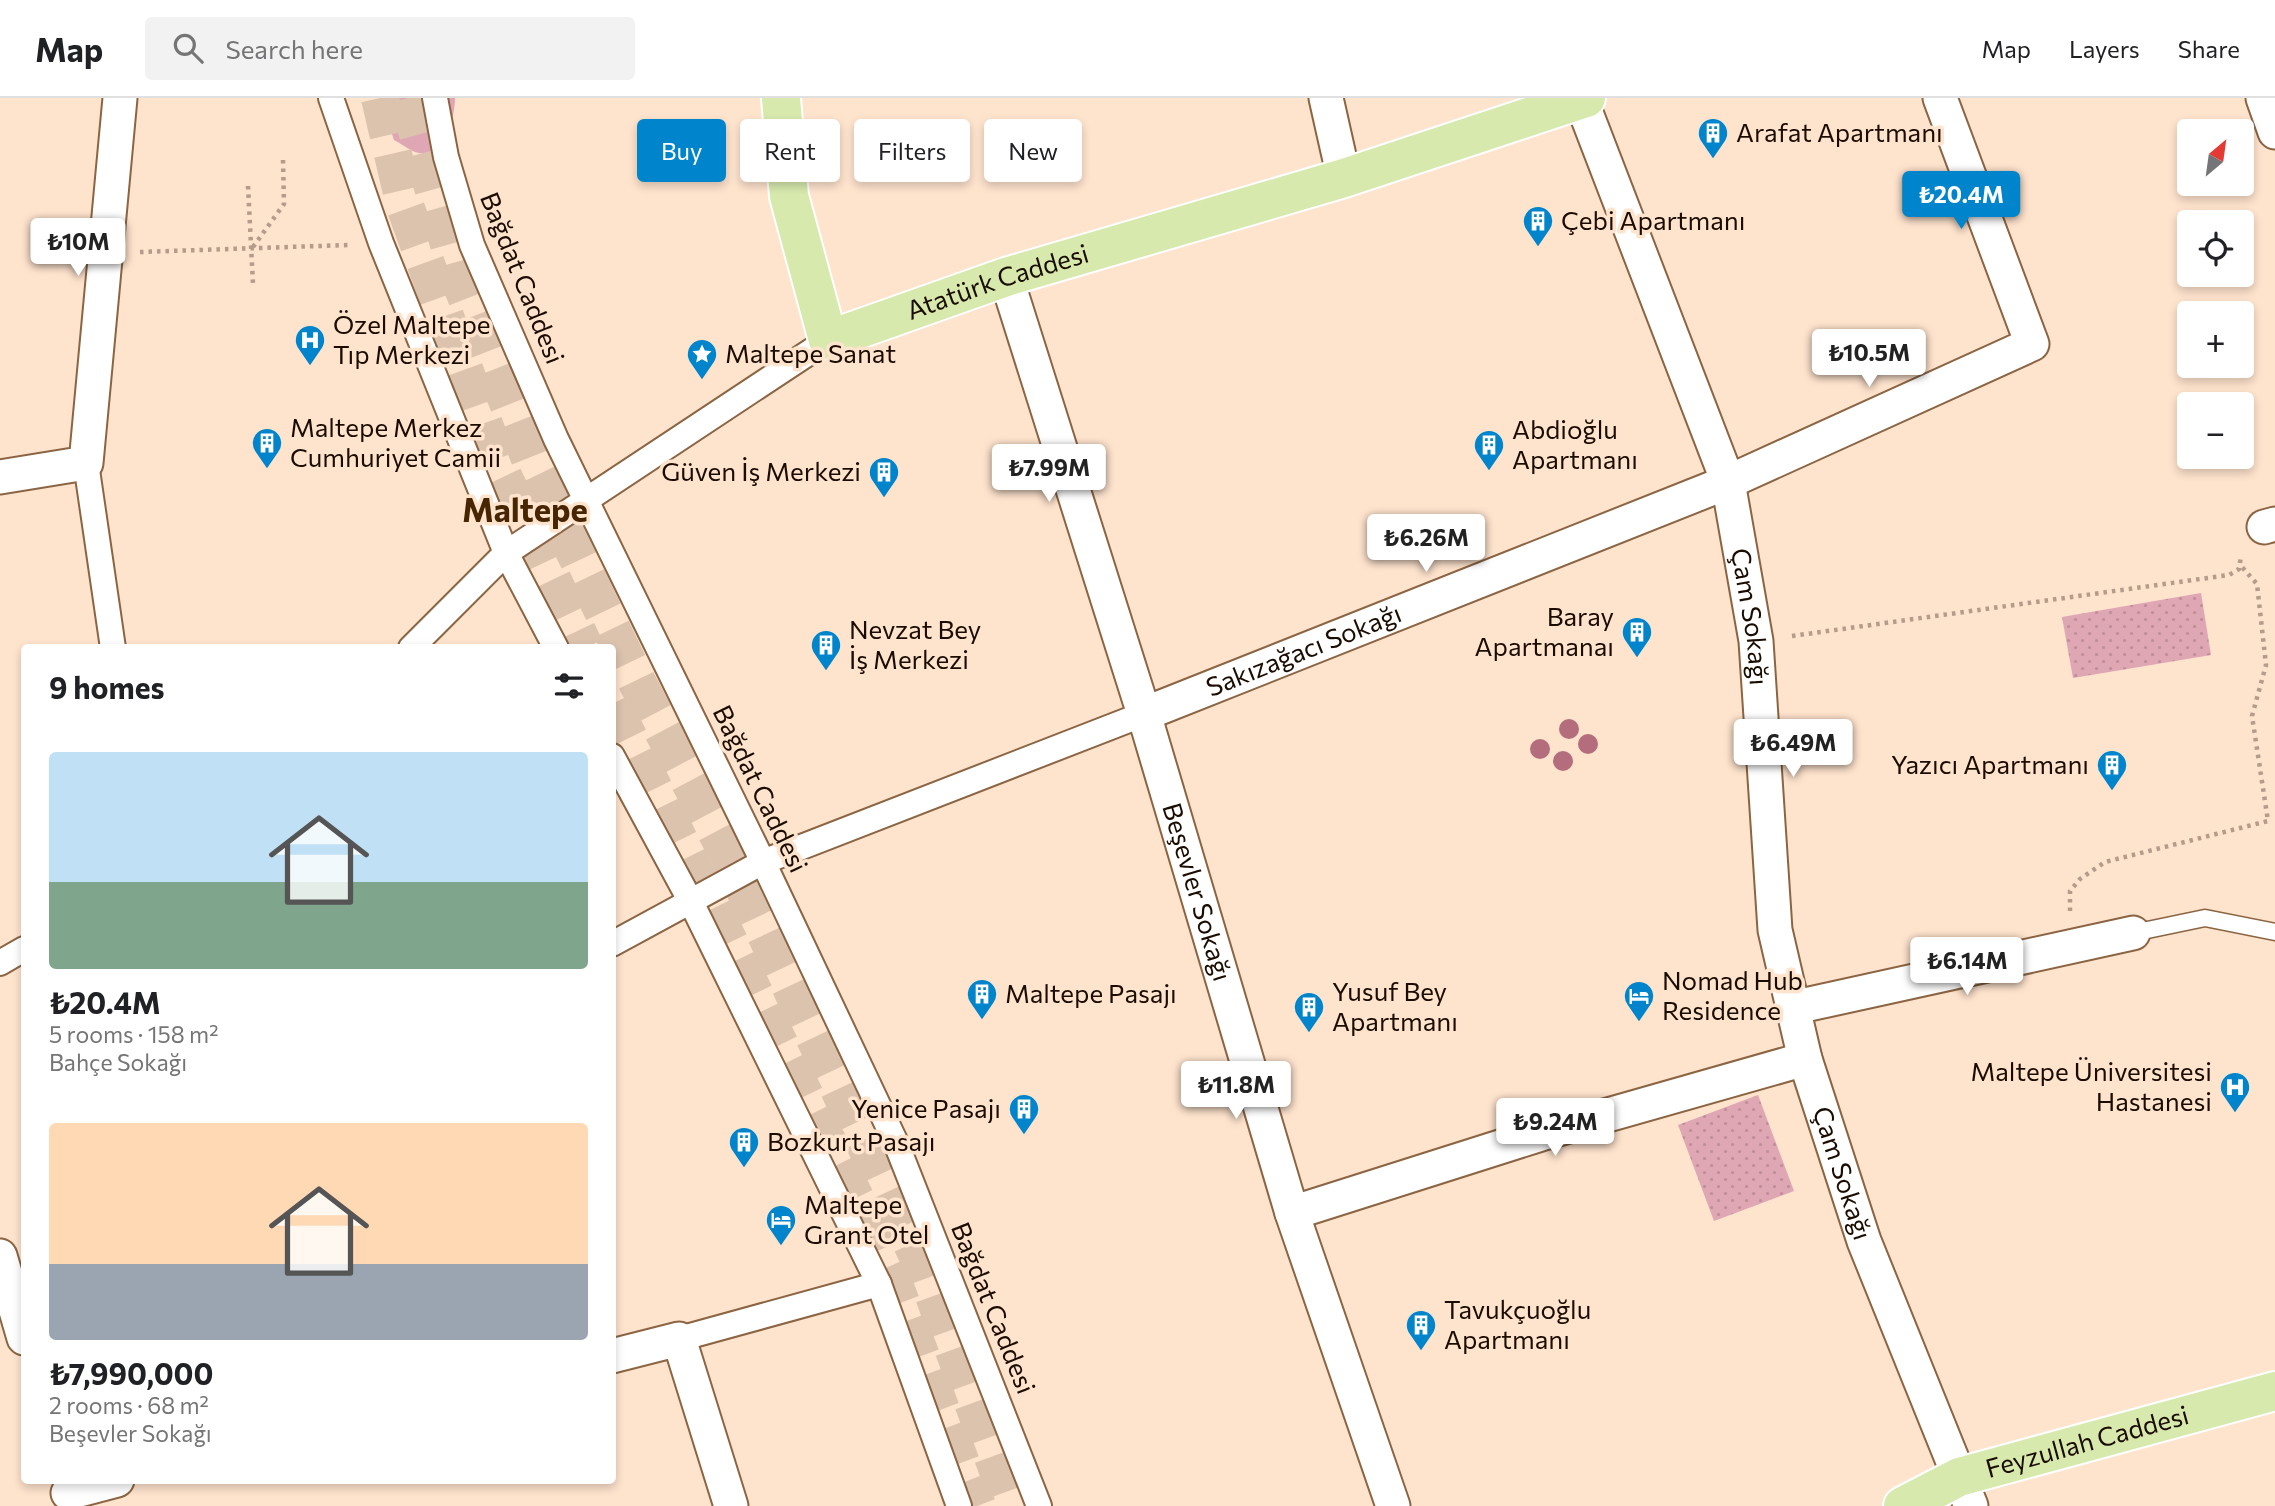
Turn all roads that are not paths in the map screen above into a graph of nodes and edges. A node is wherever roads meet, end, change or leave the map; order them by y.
1 (120, 98) edge
2 (331, 98) edge
3 (435, 98) edge
4 (781, 98) edge
5 (1326, 98) edge
6 (1940, 98) edge
7 (2263, 98) edge
8 (1583, 99) edge
9 (2275, 132) edge
10 (1344, 178) junction
11 (1006, 276) junction
12 (828, 340) junction
13 (86, 463) junction
14 (0, 477) edge
15 (1728, 482) junction
16 (586, 500) junction
17 (506, 553) junction
18 (112, 644) edge
19 (415, 644) edge
20 (554, 644) edge
21 (1144, 714) junction
22 (616, 764) edge
23 (763, 862) junction
24 (691, 902) junction
25 (2275, 932) edge
26 (2133, 933) joint
27 (616, 942) edge
28 (21, 951) edge
29 (0, 962) edge
30 (1791, 1008) junction
31 (1805, 1059) junction
32 (1292, 1213) junction
33 (7, 1263) edge
34 (879, 1284) junction
35 (21, 1325) edge
36 (679, 1339) junction
37 (616, 1355) edge
38 (2275, 1391) edge
39 (102, 1484) edge
40 (1965, 1492) edge
41 (67, 1493) edge
42 (732, 1506) edge
43 (959, 1506) edge
44 (1038, 1506) edge
45 (1393, 1506) edge
46 (1903, 1506) edge

1 - 13 street
2 - 17 street
3 - 16 street, Bağdat Caddesi
4 - 12 main road
5 - 10 street
6 - 15 street, Sakızağacı Sokağı
7 - 9 street
8 - 10 main road, Atatürk Caddesi
8 - 15 street, Çam Sokağı
10 - 11 main road, Atatürk Caddesi
11 - 12 main road, Atatürk Caddesi
11 - 21 street, Beşevler Sokağı
12 - 16 street, Atatürk Caddesi
13 - 14 street
13 - 18 street
15 - 21 street, Sakızağacı Sokağı
15 - 30 street, Çam Sokağı
16 - 17 street, Atatürk Caddesi
16 - 23 street, Bağdat Caddesi
17 - 19 street, Atatürk Caddesi
17 - 20 street
21 - 23 street, Sakızağacı Sokağı
21 - 32 street, Beşevler Sokağı
22 - 24 street
23 - 24 street, Sakızağacı Sokağı
23 - 44 street, Bağdat Caddesi
24 - 27 street
24 - 34 street
25 - 26 lane
26 - 30 street
28 - 29 street
30 - 31 street, Çam Sokağı
31 - 32 street
31 - 40 street, Çam Sokağı
32 - 45 street, Beşevler Sokağı
33 - 35 street
34 - 36 street
34 - 43 street
36 - 37 street
36 - 42 street
38 - 40 main road, Feyzullah Caddesi
39 - 41 street
40 - 46 main road, Feyzullah Caddesi

